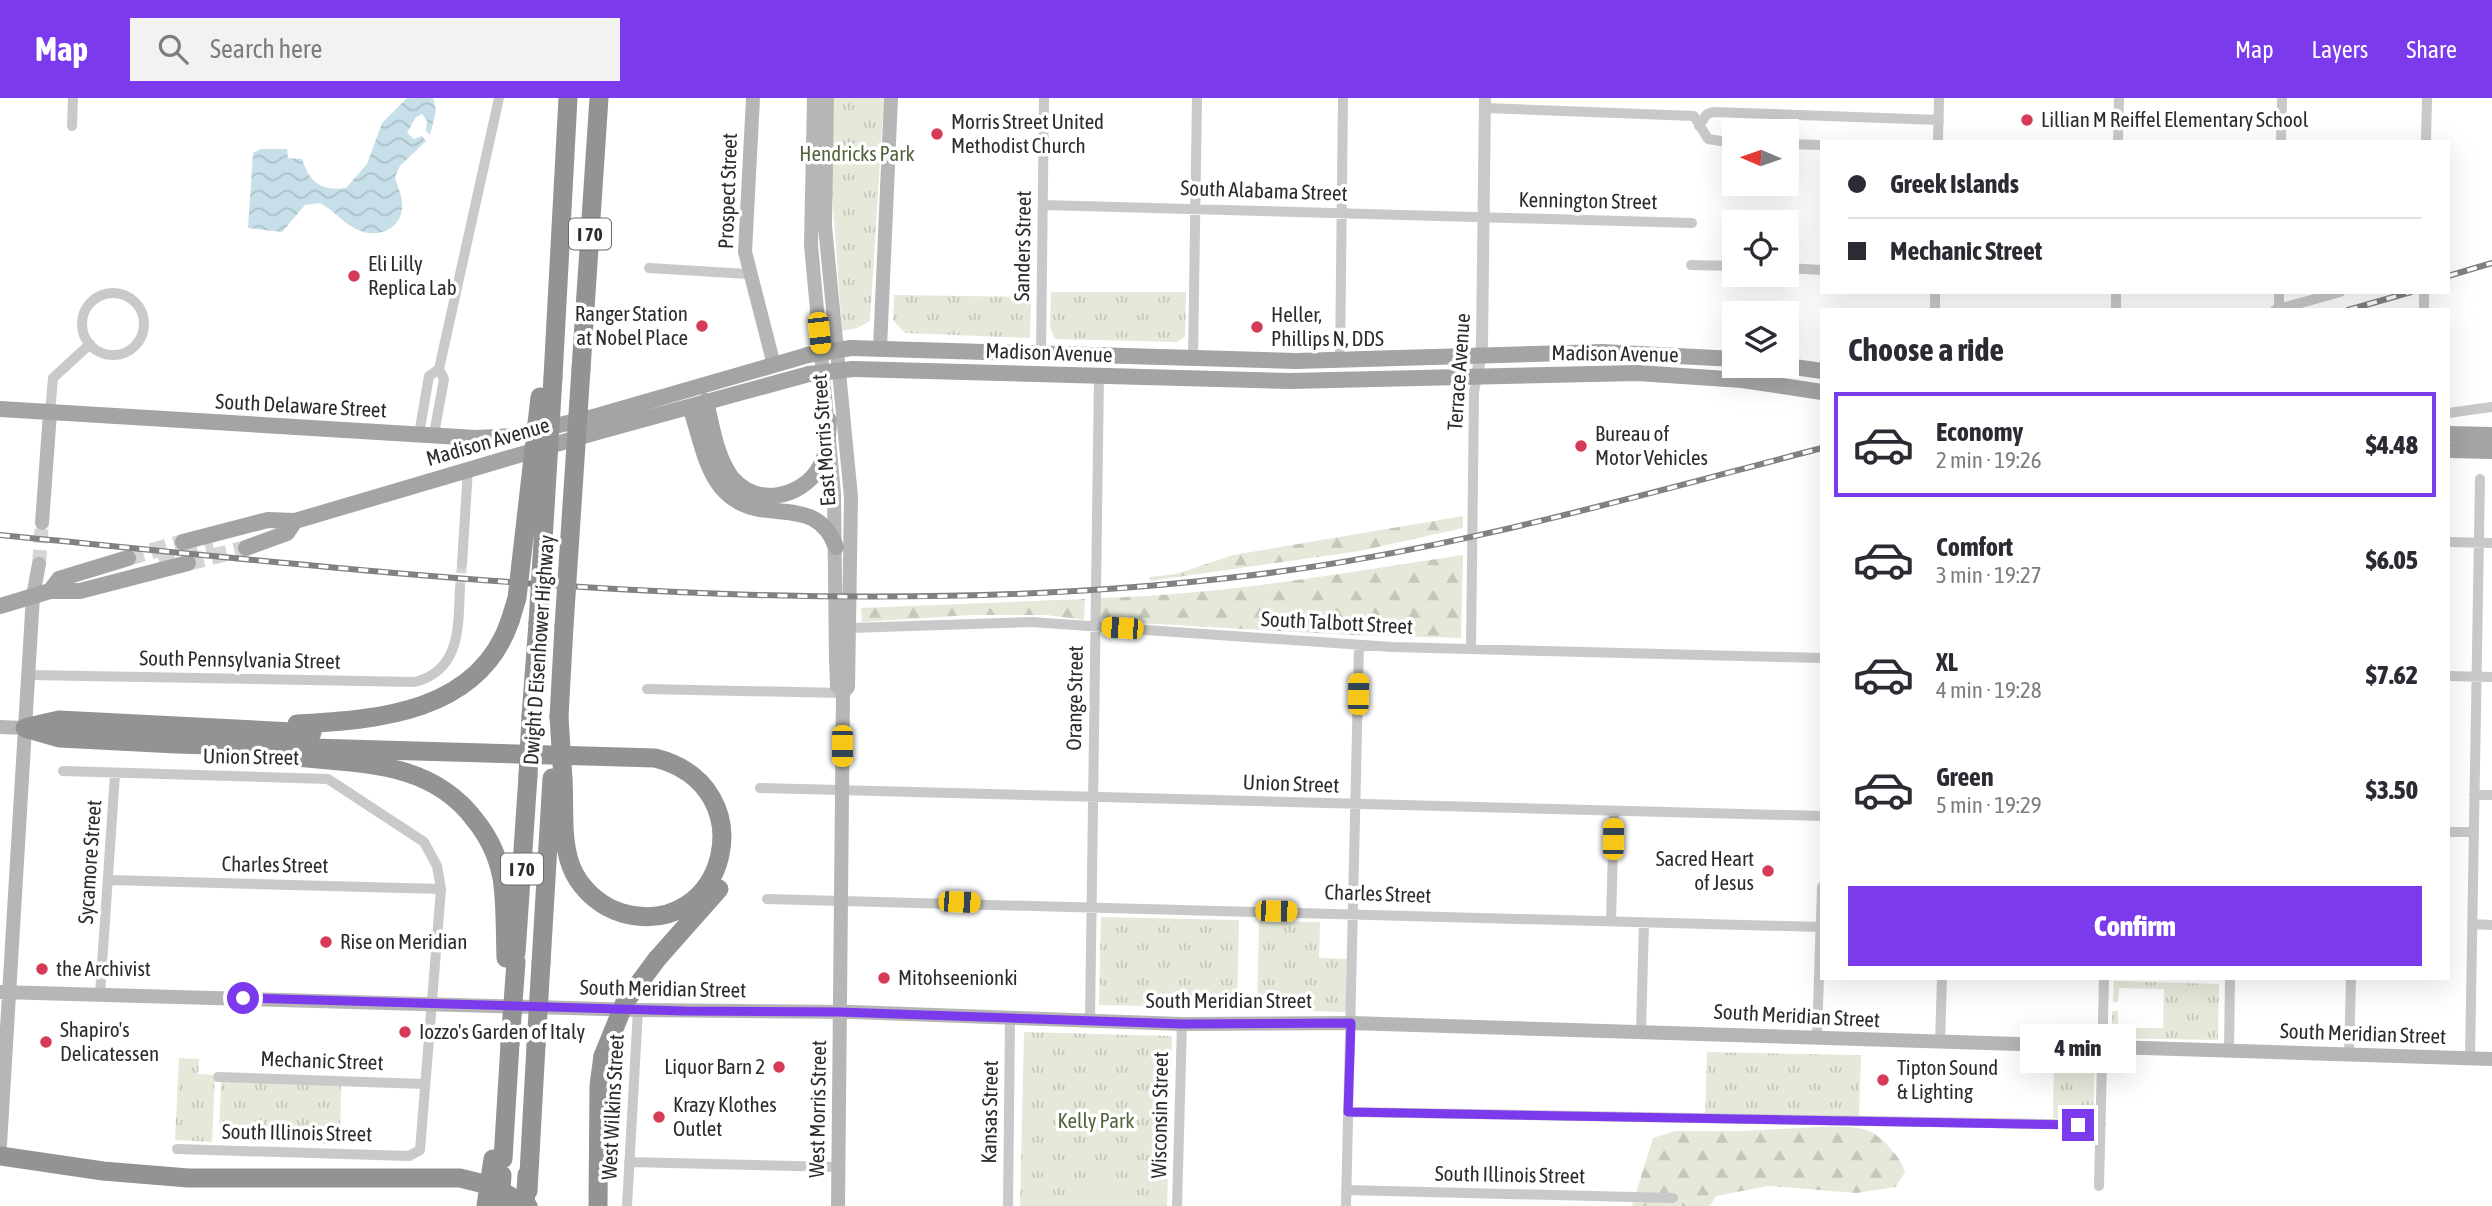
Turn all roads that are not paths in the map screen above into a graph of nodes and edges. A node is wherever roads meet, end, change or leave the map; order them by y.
1 (73, 98) edge
2 (499, 98) edge
3 (568, 98) edge
4 (599, 98) edge
5 (753, 98) edge
6 (814, 98) edge
7 (827, 98) edge
8 (891, 98) edge
9 (1044, 98) edge
10 (1197, 98) edge
11 (1343, 98) edge
12 (1939, 98) edge
13 (2119, 98) edge
14 (2282, 98) edge
15 (2427, 98) edge
16 (1485, 103) edge
17 (1939, 120) junction
18 (1699, 125) junction
19 (72, 126) dead end
20 (1938, 140) edge
21 (2118, 140) edge
22 (2281, 140) edge
23 (2427, 140) edge
24 (1722, 141) edge
25 (1799, 144) edge
26 (1820, 145) edge
27 (1043, 205) junction
28 (1196, 208) junction
29 (1342, 212) junction
30 (1484, 218) junction
31 (1692, 223) dead end
32 (1691, 265) dead end
33 (1722, 266) edge
34 (649, 268) dead end
35 (1799, 269) edge
36 (1820, 270) edge
37 (748, 274) junction
38 (2333, 294) edge
39 (2281, 308) edge
40 (90, 344) junction
41 (880, 348) junction
42 (1041, 353) junction
43 (1481, 356) junction
44 (1193, 358) junction
45 (1722, 358) edge
46 (1340, 361) junction
47 (774, 365) junction
48 (1799, 368) edge
49 (1820, 371) edge
50 (1099, 375) junction
51 (1477, 377) junction
52 (547, 380) junction
53 (1820, 391) edge
54 (698, 404) junction
55 (2492, 407) edge
56 (0, 409) edge
57 (50, 412) junction
58 (2450, 413) edge
59 (597, 416) joint
60 (829, 420) junction
61 (427, 434) junction
62 (2450, 434) edge
63 (2492, 435) edge
64 (2450, 450) edge
65 (2492, 451) edge
66 (468, 469) junction
67 (2480, 479) dead end
68 (278, 522) junction
69 (295, 522) junction
70 (42, 523) tunnel mouth
71 (183, 542) tunnel mouth
72 (2450, 542) edge
73 (2478, 543) junction
74 (2492, 543) edge
75 (213, 545) tunnel mouth
76 (836, 547) junction
77 (246, 548) tunnel mouth
78 (128, 558) tunnel mouth
79 (159, 561) tunnel mouth
80 (188, 563) tunnel mouth
81 (39, 564) tunnel mouth
82 (462, 564) tunnel mouth
83 (460, 589) tunnel mouth
84 (71, 590) junction
85 (50, 591) junction
86 (33, 596) junction
87 (0, 606) edge
88 (1095, 626) junction
89 (850, 628) junction
90 (1359, 645) junction
91 (1471, 649) junction
92 (1820, 659) edge
93 (29, 675) junction
94 (2450, 676) edge
95 (2476, 677) junction
96 (2492, 677) edge
97 (647, 689) dead end
98 (843, 693) junction
99 (0, 727) edge
100 (228, 727) junction
101 (24, 728) junction
102 (176, 744) junction
103 (63, 771) dead end
104 (115, 774) junction
105 (558, 778) junction
106 (760, 788) dead end
107 (842, 791) junction
108 (2474, 795) junction
109 (2492, 795) edge
110 (1093, 797) junction
111 (1356, 805) junction
112 (1614, 812) junction
113 (1820, 817) edge
114 (2450, 832) edge
115 (2473, 832) junction
116 (108, 880) junction
117 (441, 889) junction
118 (767, 899) dead end
119 (841, 901) junction
120 (1092, 906) junction
121 (1354, 913) junction
122 (1611, 921) junction
123 (1644, 922) junction
124 (2472, 924) junction
125 (2492, 925) edge
126 (1820, 927) edge
127 (1820, 954) edge
128 (511, 960) junction
129 (1942, 980) edge
130 (2104, 980) edge
131 (2230, 980) edge
132 (2351, 980) edge
133 (4, 992) edge
134 (100, 994) junction
135 (431, 1004) junction
136 (638, 1010) junction
137 (839, 1012) junction
138 (1010, 1019) junction
139 (1090, 1021) junction
140 (1351, 1023) junction
141 (1182, 1024) junction
142 (1640, 1031) junction
143 (1817, 1037) junction
144 (1940, 1043) junction
145 (2103, 1048) junction
146 (2229, 1051) junction
147 (2349, 1054) junction
148 (2470, 1058) junction
149 (2492, 1059) edge
150 (218, 1077) dead end
151 (425, 1084) junction
152 (1348, 1112) junction
153 (2101, 1125) junction
154 (0, 1145) edge
155 (177, 1149) dead end
156 (0, 1156) edge
157 (498, 1159) junction
158 (629, 1162) junction
159 (839, 1167) junction
160 (2099, 1186) dead end
161 (1346, 1190) junction
162 (1673, 1198) dead end
163 (486, 1206) edge
164 (500, 1206) edge
165 (528, 1206) edge
166 (598, 1206) edge
167 (627, 1206) edge
168 (838, 1206) edge
169 (1007, 1206) edge
170 (1177, 1206) edge
171 (1346, 1206) edge

1 - 19 street
2 - 61 street
3 - 52 highway, Dwight D Eisenhower Highway / I 70
4 - 105 highway, Dwight D Eisenhower Highway / I 70, bridge
5 - 37 main road, Prospect Street
6 - 60 main road, East Morris Street
7 - 89 main road, East Morris Street
8 - 41 main road
9 - 27 street, Sanders Street
10 - 28 street
11 - 29 street
12 - 17 street
13 - 21 street
14 - 22 street
15 - 23 street
16 - 18 street
16 - 30 street, Terrace Avenue
17 - 18 street
17 - 20 street
18 - 24 street
25 - 26 street
27 - 28 street, South Alabama Street
27 - 42 street, Sanders Street
28 - 29 street, South Alabama Street
28 - 44 street
29 - 30 street, South Alabama Street
29 - 46 street
30 - 31 street, Kennington Street
30 - 43 street, Terrace Avenue
32 - 33 street
34 - 37 street
35 - 36 street
37 - 47 main road, Prospect Street
38 - 39 street
40 - 40 street
40 - 57 street
41 - 42 main road, Madison Avenue
41 - 47 main road, Madison Avenue, bridge
42 - 44 main road, Madison Avenue
43 - 45 main road, Madison Avenue
43 - 46 main road, Madison Avenue
43 - 51 street, Terrace Avenue
44 - 46 main road, Madison Avenue
47 - 59 main road, Madison Avenue
48 - 49 main road
50 - 51 main road, Madison Avenue
50 - 54 main road, Madison Avenue, bridge
50 - 88 street, Orange Street
51 - 53 main road, Madison Avenue
51 - 91 street, Terrace Avenue
52 - 100 highway, bridge
52 - 128 highway, Dwight D Eisenhower Highway / I 70, bridge
54 - 60 main road
54 - 66 main road, Madison Avenue
54 - 76 main road
55 - 58 street
56 - 57 main road, South Delaware Street
57 - 61 main road, South Delaware Street
57 - 70 main road
59 - 61 main road, South Delaware Street
60 - 76 main road, East Morris Street
62 - 63 main road
64 - 65 main road
66 - 69 main road, Madison Avenue
66 - 82 street
67 - 73 street
68 - 69 main road, Madison Avenue
68 - 71 main road, Madison Avenue
68 - 75 main road, Madison Avenue
69 - 77 main road, Madison Avenue
72 - 73 street
73 - 74 street
73 - 95 street
76 - 98 main road, East Morris Street
78 - 85 main road
79 - 84 main road
80 - 84 main road
81 - 86 main road
83 - 93 street, South Pennsylvania Street
84 - 85 main road
85 - 86 main road
86 - 87 main road
86 - 93 main road
88 - 89 street, South Talbott Street
88 - 90 street, South Talbott Street
88 - 110 street, Orange Street
89 - 98 main road, East Morris Street
90 - 91 street, South Talbott Street
90 - 111 street
91 - 92 street, South Talbott Street
93 - 101 main road
94 - 95 street
95 - 96 street
95 - 108 street
97 - 98 street
98 - 107 main road, East Morris Street
99 - 101 main road
100 - 101 highway
100 - 166 highway, bridge
101 - 102 highway
101 - 133 main road
102 - 105 highway
102 - 128 highway
103 - 104 street, Union Street
104 - 116 street, Sycamore Street
104 - 117 street, Union Street
105 - 165 highway, Dwight D Eisenhower Highway / I 70, bridge
106 - 107 street, Union Street
107 - 110 street, Union Street
107 - 119 main road, East Morris Street
108 - 109 street
108 - 115 street
110 - 111 street, Union Street
110 - 120 street, Orange Street
111 - 112 street, Union Street
111 - 121 street
112 - 113 street, Union Street
112 - 122 street
114 - 115 street
115 - 124 street
116 - 117 street, Charles Street
116 - 134 street, Sycamore Street
117 - 135 street
118 - 119 street, Charles Street
119 - 120 street, Charles Street
119 - 137 main road, East Morris Street
120 - 121 street, Charles Street
120 - 139 street, Orange Street
121 - 122 street, Charles Street
121 - 140 street
122 - 123 street, Charles Street
123 - 126 street, Charles Street
123 - 142 street
124 - 125 street
124 - 148 street
127 - 143 street
128 - 157 highway, bridge
129 - 144 street
130 - 145 street
131 - 146 street
132 - 147 street
133 - 134 main road, South Meridian Street
133 - 154 main road
134 - 135 main road, South Meridian Street
135 - 136 main road, South Meridian Street
135 - 151 street
136 - 137 main road, South Meridian Street
136 - 158 street, West Wilkins Street
137 - 138 main road, South Meridian Street
137 - 159 main road, West Morris Street
138 - 139 main road, South Meridian Street
138 - 169 street, Kansas Street
139 - 141 main road, South Meridian Street
140 - 141 main road, South Meridian Street
140 - 142 main road, South Meridian Street
140 - 152 street
141 - 170 street, Wisconsin Street
142 - 143 main road, South Meridian Street
143 - 144 main road, South Meridian Street
144 - 145 main road, South Meridian Street
145 - 146 main road, South Meridian Street
145 - 153 street
146 - 147 main road, South Meridian Street
147 - 148 main road, South Meridian Street
148 - 149 main road, South Meridian Street
150 - 151 street, Mechanic Street
151 - 155 street, South Illinois Street
152 - 153 street
152 - 161 street
153 - 160 street
156 - 165 highway
157 - 163 highway, bridge
157 - 164 highway, bridge
158 - 159 street
158 - 167 street, West Wilkins Street
159 - 168 main road, West Morris Street
161 - 162 street, South Illinois Street
161 - 171 street

